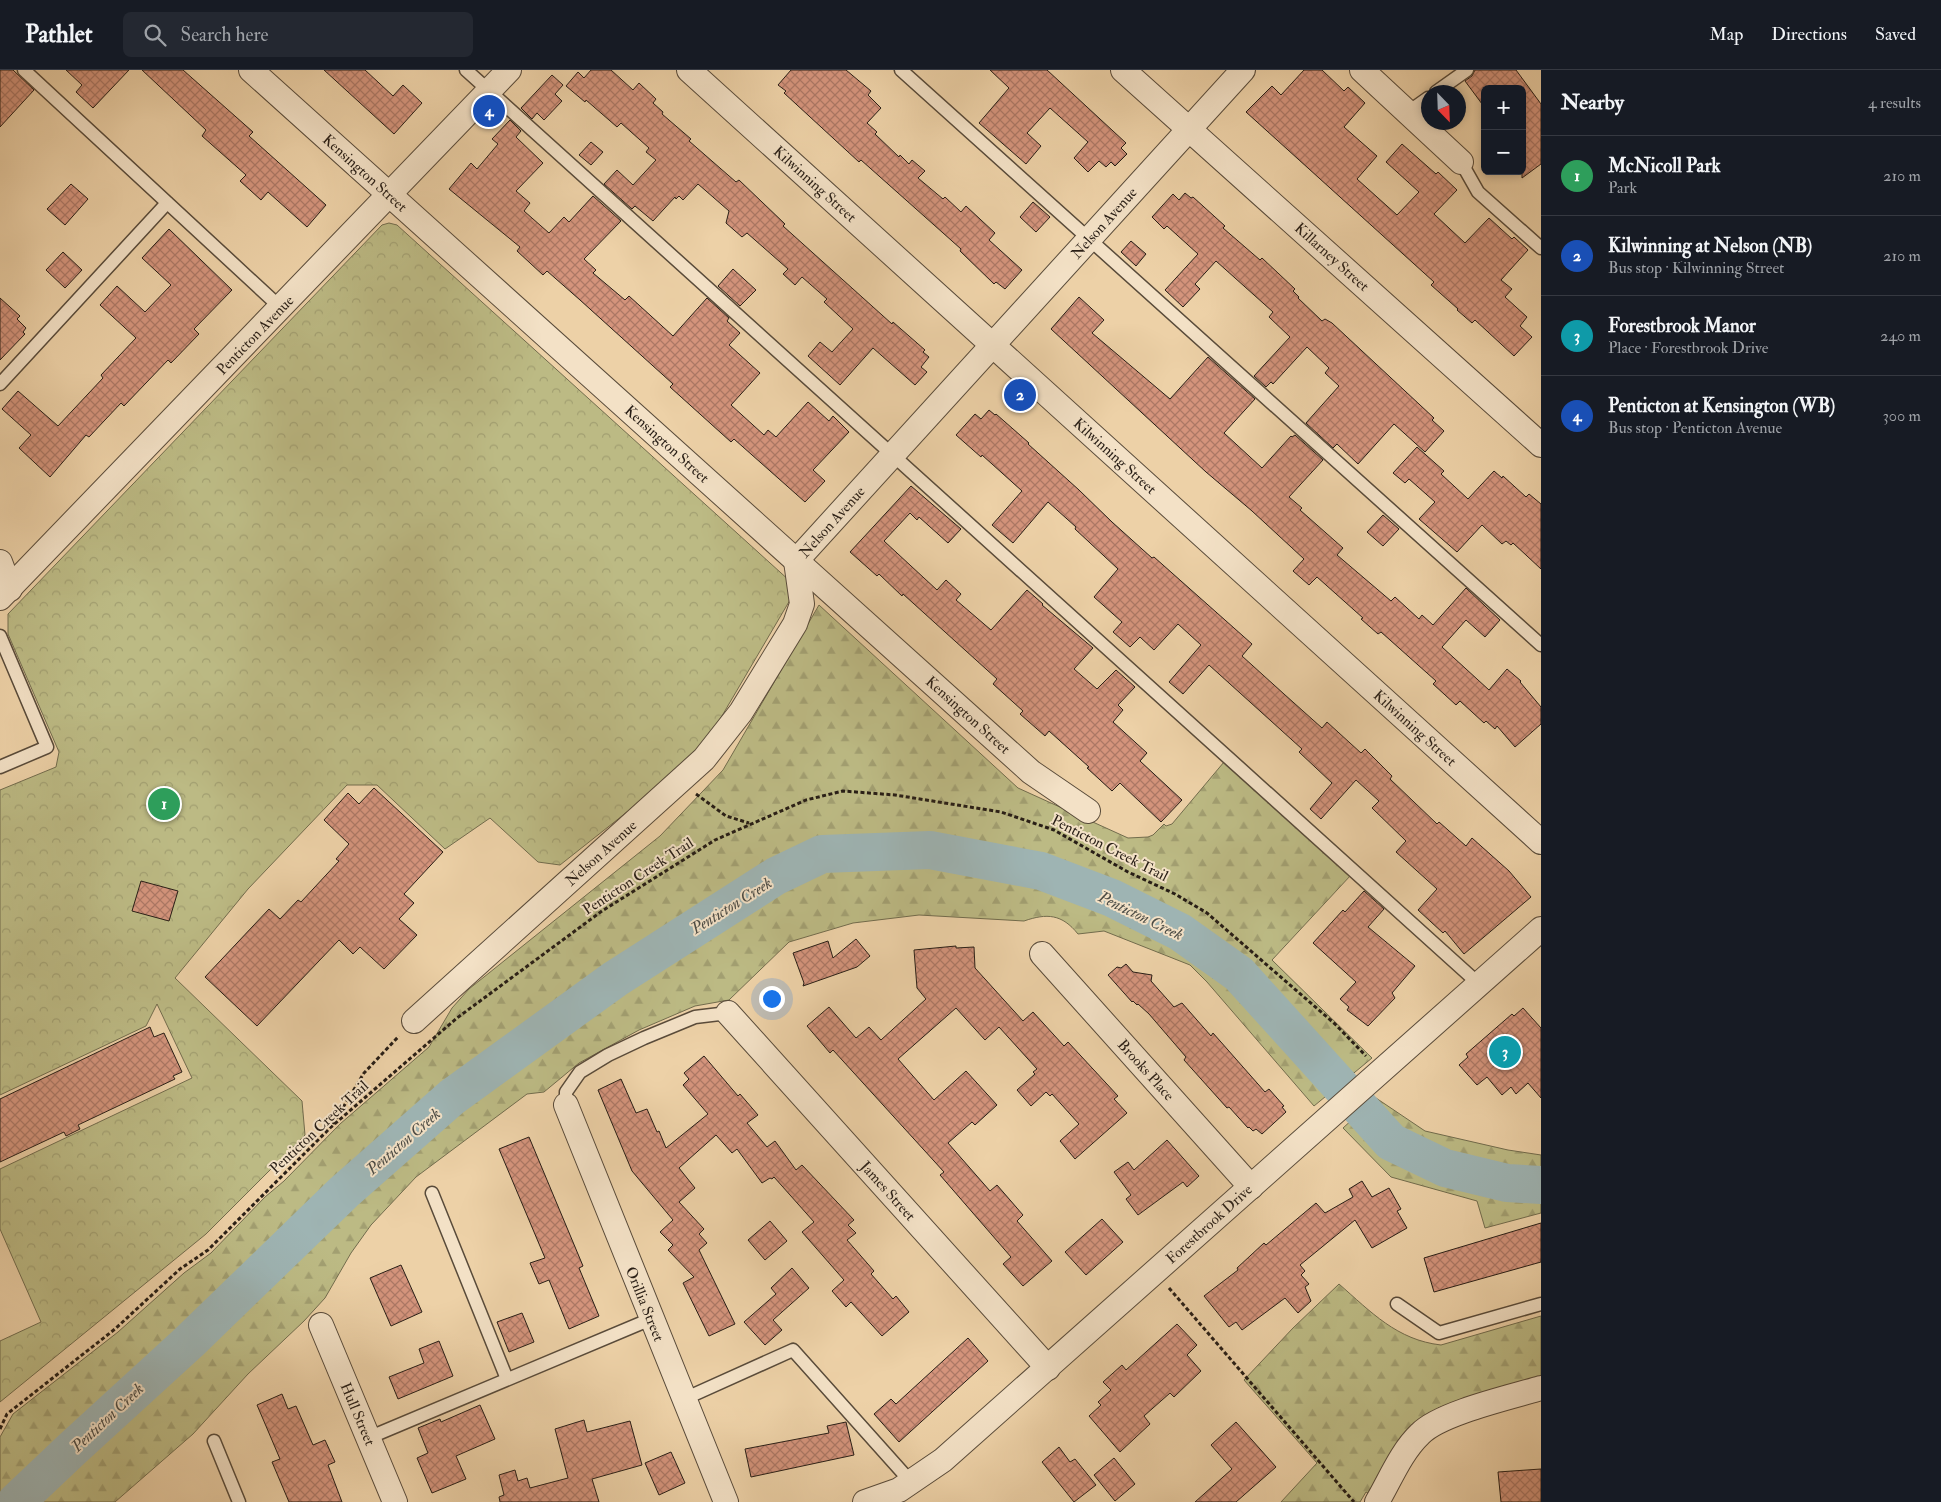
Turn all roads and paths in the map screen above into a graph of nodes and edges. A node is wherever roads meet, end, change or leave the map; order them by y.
1 (24, 70) edge
2 (251, 70) edge
3 (466, 70) edge
4 (509, 70) edge
5 (688, 70) edge
6 (901, 70) edge
7 (1123, 70) edge
8 (1243, 70) edge
9 (1362, 70) edge
10 (1468, 70) edge
11 (1446, 85) edge
12 (489, 91) junction
13 (1421, 103) edge
14 (1408, 113) junction
15 (1189, 129) junction
16 (1460, 162) joint
17 (389, 195) junction
18 (167, 203) junction
19 (1089, 239) junction
20 (1541, 248) edge
21 (281, 308) junction
22 (992, 345) junction
23 (0, 384) edge
24 (1541, 445) edge
25 (893, 455) junction
26 (796, 561) junction
27 (0, 562) edge
28 (5, 594) edge
29 (0, 636) edge
30 (1541, 645) edge
31 (0, 767) edge
32 (681, 780) junction
33 (1088, 811) dead end
34 (750, 824) junction
35 (1541, 842) edge
36 (1541, 929) edge
37 (1042, 954) dead end
38 (1479, 984) junction
39 (728, 1013) joint
40 (414, 1021) joint
41 (1381, 1071) junction
42 (566, 1105) joint
43 (331, 1127) junction
44 (1251, 1187) junction
45 (432, 1193) dead end
46 (1155, 1272) junction
47 (1397, 1304) dead end
48 (1541, 1304) edge
49 (651, 1319) junction
50 (321, 1326) dead end
51 (1048, 1368) junction
52 (507, 1379) junction
53 (1541, 1388) edge
54 (684, 1399) junction
55 (0, 1429) edge
56 (368, 1438) junction
57 (214, 1441) dead end
58 (912, 1482) junction
59 (239, 1502) edge
60 (395, 1502) edge
61 (726, 1502) edge
62 (864, 1502) edge
63 (1354, 1502) edge
64 (1377, 1502) edge

1 - 18 lane
2 - 17 street, Kensington Street
3 - 12 lane
4 - 12 street, Penticton Avenue
5 - 22 street, Kilwinning Street
6 - 19 lane
7 - 15 street, Killarney Street
8 - 15 street, Nelson Avenue
9 - 14 street
10 - 11 lane
12 - 17 street, Penticton Avenue
12 - 25 lane
13 - 14 lane
14 - 16 street
15 - 19 street, Nelson Avenue
15 - 24 street, Killarney Street
16 - 20 lane
17 - 21 street, Penticton Avenue
17 - 26 street, Kensington Street
18 - 21 lane
18 - 23 lane
19 - 22 street, Nelson Avenue
19 - 30 lane
21 - 28 street, Penticton Avenue
22 - 25 street, Nelson Avenue
22 - 35 street, Kilwinning Street
25 - 26 street, Nelson Avenue
25 - 38 lane
26 - 32 street, Nelson Avenue
26 - 33 street, Kensington Street
27 - 28 street
29 - 31 lane
32 - 34 path
32 - 40 street, Nelson Avenue
34 - 41 path, Penticton Creek Trail
34 - 43 path, Penticton Creek Trail
36 - 38 street, Forestbrook Drive
37 - 44 street, Brooks Place
38 - 41 street, Forestbrook Drive
39 - 42 lane
39 - 51 street, James Street
40 - 43 path
41 - 44 street, Forestbrook Drive
42 - 49 street, Orillia Street
43 - 55 path, Penticton Creek Trail
44 - 46 street, Forestbrook Drive
45 - 52 lane
46 - 51 street, Forestbrook Drive
46 - 63 path
47 - 48 lane
49 - 52 lane
49 - 54 street, Orillia Street
50 - 56 street, Hull Street
51 - 58 street, Forestbrook Drive
52 - 56 lane
53 - 64 street
54 - 58 lane
54 - 61 street, Orillia Street
56 - 60 street, Hull Street
57 - 59 lane
58 - 62 street, Forestbrook Drive

